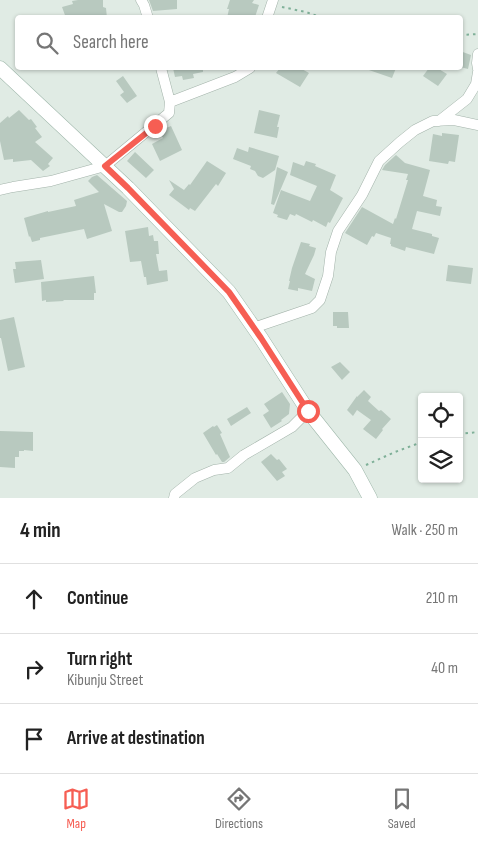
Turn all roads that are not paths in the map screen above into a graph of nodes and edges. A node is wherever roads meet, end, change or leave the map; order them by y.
1 (140, 0) edge
2 (272, 2) edge
3 (147, 15) edge
4 (268, 15) edge
5 (478, 54) edge
6 (0, 68) edge
7 (162, 70) edge
8 (247, 70) edge
9 (478, 70) edge
10 (170, 102) junction
11 (439, 121) junction
12 (478, 125) edge
13 (105, 166) junction
14 (0, 190) edge
15 (253, 328) junction
16 (308, 411) junction
17 (174, 498) edge
18 (370, 498) edge

1 - 3 street
2 - 4 street
5 - 9 street
6 - 13 street
7 - 10 street
8 - 10 street
9 - 11 street
10 - 13 street
11 - 12 street
11 - 15 street
13 - 14 street
13 - 15 street
15 - 16 street
16 - 17 street
16 - 18 street

